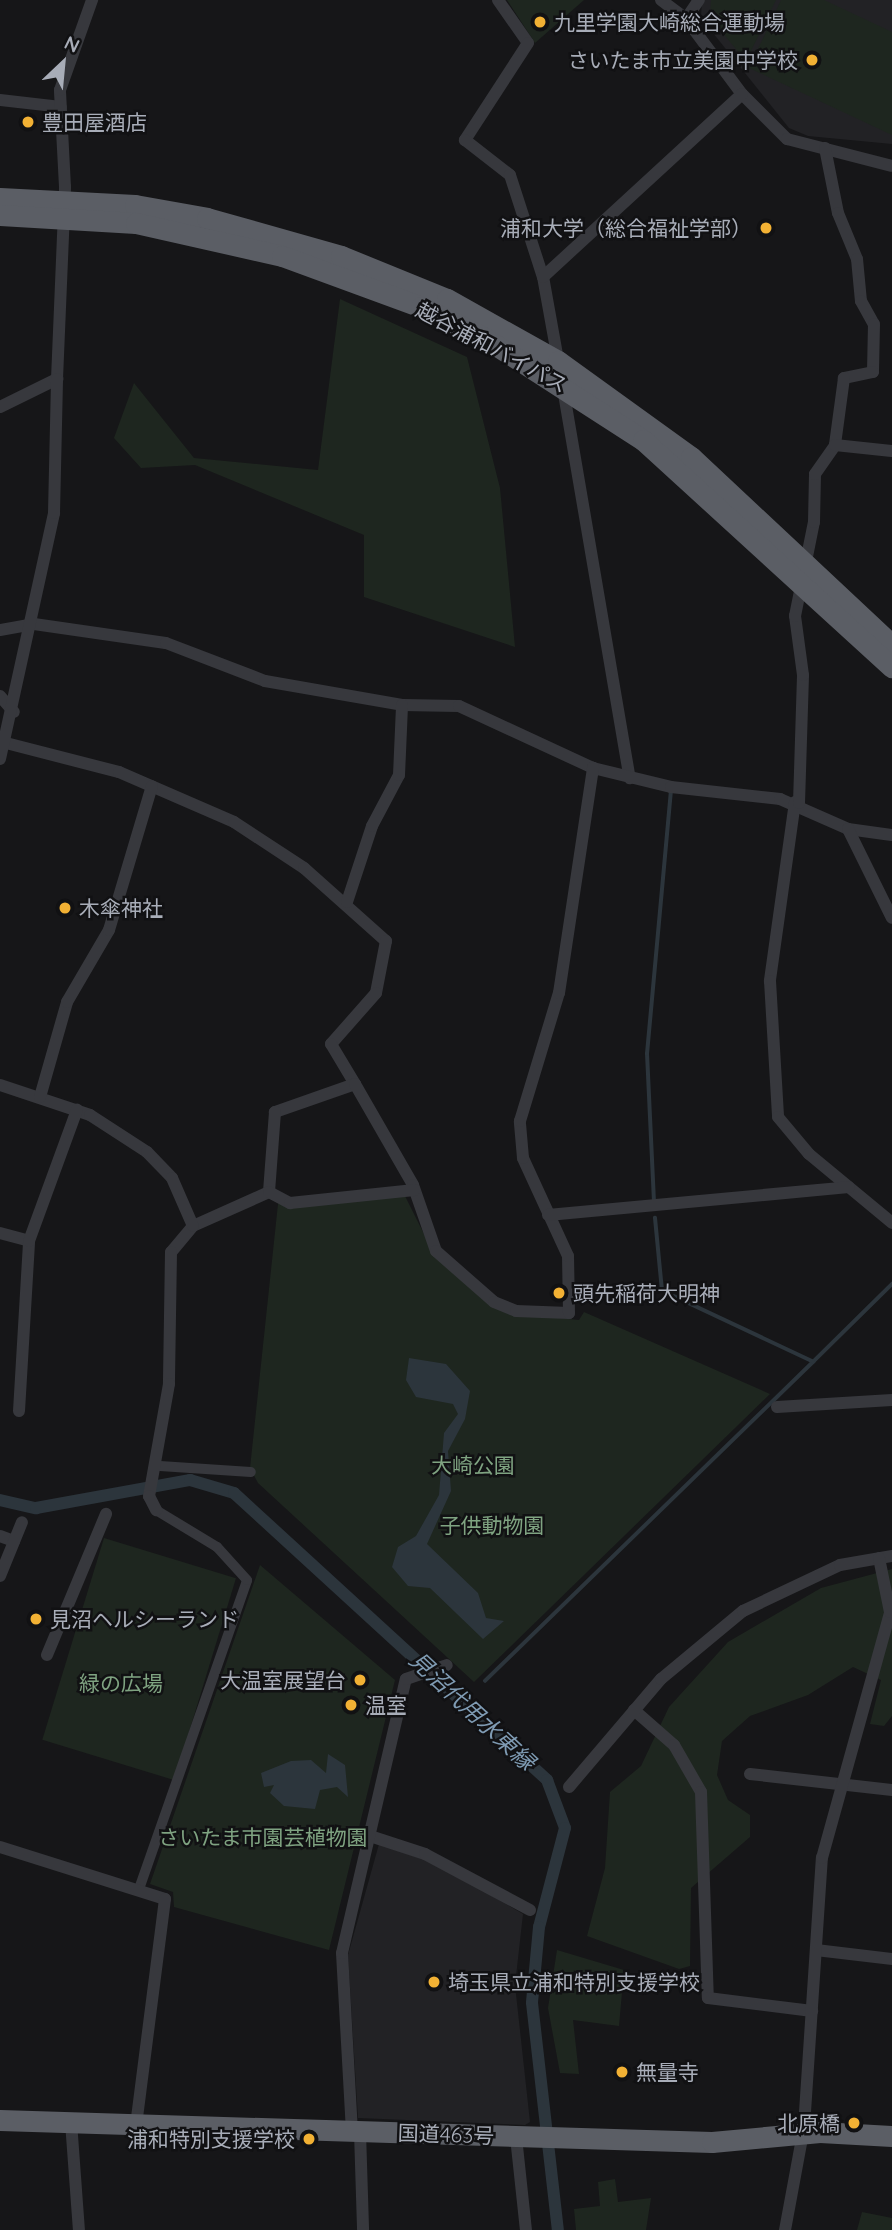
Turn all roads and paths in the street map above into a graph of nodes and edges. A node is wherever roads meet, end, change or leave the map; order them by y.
1 (92, 0) edge
2 (498, 0) edge
3 (661, 0) edge
4 (699, 0) edge
5 (687, 19) junction
6 (742, 94) junction
7 (0, 100) edge
8 (61, 107) junction
9 (825, 148) junction
10 (892, 166) edge
11 (0, 198) edge
12 (63, 208) junction
13 (0, 215) edge
14 (543, 277) junction
15 (558, 361) junction
16 (57, 379) junction
17 (563, 385) junction
18 (0, 407) edge
19 (835, 444) junction
20 (892, 451) edge
21 (34, 624) junction
22 (0, 630) edge
23 (892, 645) edge
24 (892, 667) edge
25 (0, 696) edge
26 (402, 705) junction
27 (14, 712) junction
28 (6, 743) junction
29 (0, 759) edge
30 (593, 768) junction
31 (630, 778) junction
32 (152, 786) junction
33 (797, 803) junction
34 (848, 830) junction
35 (892, 835) edge
36 (347, 902) junction
37 (892, 918) edge
38 (355, 1084) junction
39 (0, 1085) edge
40 (40, 1097) junction
41 (77, 1110) junction
42 (849, 1187) junction
43 (414, 1190) junction
44 (269, 1192) junction
45 (548, 1215) junction
46 (892, 1223) edge
47 (193, 1226) junction
48 (0, 1233) edge
49 (29, 1241) junction
50 (892, 1400) edge
51 (777, 1407) dead end
52 (19, 1411) dead end
53 (157, 1469) junction
54 (251, 1472) dead end
55 (156, 1510) joint
56 (106, 1514) dead end
57 (22, 1522) dead end
58 (0, 1536) edge
59 (14, 1541) junction
60 (886, 1557) edge
61 (0, 1576) edge
62 (47, 1655) dead end
63 (447, 1665) dead end
64 (634, 1710) junction
65 (750, 1774) dead end
66 (844, 1783) junction
67 (569, 1787) dead end
68 (892, 1790) edge
69 (370, 1836) junction
70 (0, 1847) edge
71 (139, 1889) junction
72 (530, 1910) dead end
73 (816, 1950) junction
74 (892, 1959) edge
75 (812, 2011) junction
76 (0, 2120) edge
77 (71, 2122) junction
78 (136, 2124) junction
79 (356, 2132) junction
80 (803, 2133) junction
81 (892, 2136) edge
82 (516, 2137) junction
83 (79, 2230) edge
84 (363, 2230) edge
85 (526, 2230) edge
86 (785, 2230) edge

1 - 8 street
2 - 14 street
3 - 5 street
4 - 5 street
5 - 6 street
6 - 9 street
6 - 14 street
7 - 8 street
8 - 12 street
9 - 10 street
9 - 19 street
11 - 12 highway, 越谷浦和バイパス
12 - 13 highway, 越谷浦和バイパス
12 - 15 highway, 越谷浦和バイパス
12 - 16 street
12 - 17 highway, 越谷浦和バイパス
14 - 15 street
15 - 17 street
15 - 23 highway, 越谷浦和バイパス
16 - 18 street
16 - 21 street
17 - 24 highway, 越谷浦和バイパス
17 - 31 street
19 - 20 street
19 - 33 street
21 - 22 street
21 - 26 street
21 - 27 street
25 - 27 street
26 - 30 street
26 - 36 street
27 - 28 street
28 - 29 street
28 - 32 street
30 - 31 street
30 - 45 street
31 - 33 street
32 - 36 street
32 - 40 street
33 - 34 street
33 - 42 street
34 - 35 street
34 - 37 street
36 - 38 street
38 - 43 street
38 - 44 street
39 - 40 street
40 - 41 street
41 - 47 street
41 - 49 street
42 - 45 street
42 - 46 street
43 - 44 street
43 - 45 street
44 - 47 street
47 - 53 street
48 - 49 street
49 - 52 street
50 - 51 street
53 - 54 street
53 - 55 street
55 - 71 street
56 - 62 street
57 - 59 street
58 - 59 street
59 - 61 street
60 - 64 street
60 - 66 street
63 - 69 street
64 - 67 street
64 - 75 street
65 - 66 street
66 - 68 street
66 - 73 street
69 - 72 street
69 - 79 street
70 - 71 street
71 - 78 street
73 - 74 street
73 - 75 street
75 - 80 street
76 - 77 highway, 国道463号
77 - 78 highway, 国道463号
77 - 83 street
78 - 79 highway, 国道463号
79 - 82 highway, 国道463号
79 - 84 street
80 - 81 highway, 国道463号
80 - 82 highway, 国道463号
80 - 86 street
82 - 85 street

